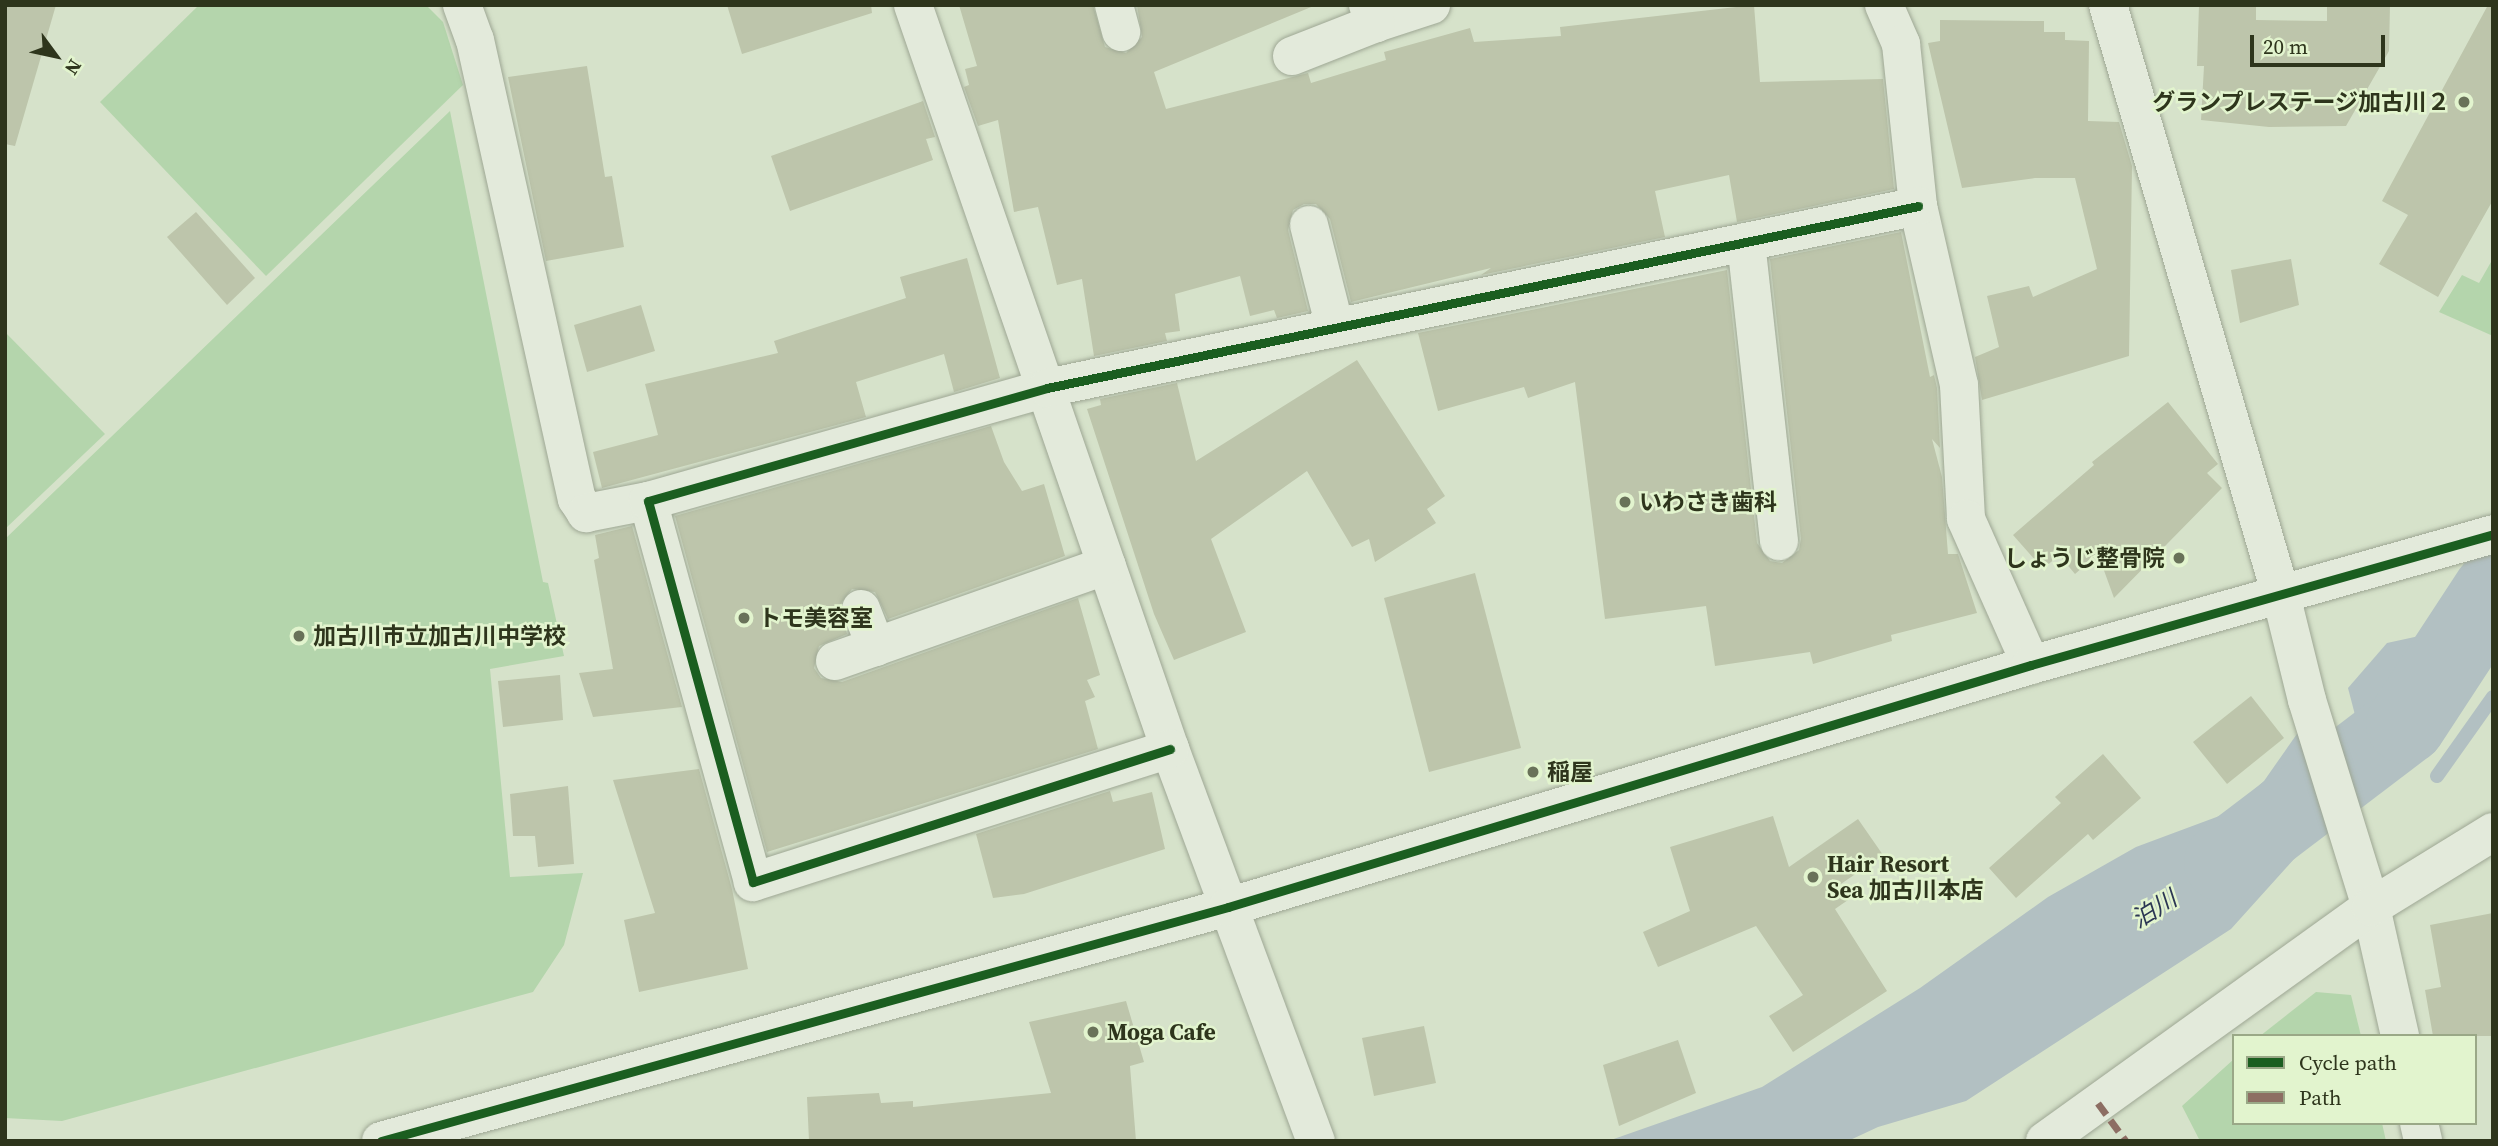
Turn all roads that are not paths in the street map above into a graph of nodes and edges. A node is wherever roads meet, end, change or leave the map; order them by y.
1 (462, 5) edge
2 (913, 5) edge
3 (1431, 5) edge
4 (1884, 5) edge
5 (2108, 5) edge
6 (1372, 14) edge
7 (1292, 56) dead end
8 (1918, 206) junction
9 (1309, 225) dead end
10 (1746, 242) junction
11 (1335, 328) junction
12 (1047, 388) junction
13 (648, 501) junction
14 (2493, 534) edge
15 (1779, 541) dead end
16 (1107, 565) junction
17 (2281, 596) junction
18 (861, 609) dead end
19 (876, 647) junction
20 (835, 662) dead end
21 (2031, 665) junction
22 (1170, 749) junction
23 (2493, 832) edge
24 (1228, 907) junction
25 (2371, 907) junction
26 (2400, 1034) edge
27 (381, 1141) edge
28 (1317, 1141) edge
29 (2045, 1141) edge

1 - 13 street
2 - 12 street
3 - 6 street
4 - 8 street
5 - 17 street
6 - 7 street
8 - 10 street
8 - 21 street
9 - 11 street
10 - 11 street
10 - 15 street
11 - 12 street
12 - 13 street
12 - 16 street
13 - 22 street
14 - 17 street
16 - 19 street
16 - 22 street
17 - 21 street
17 - 25 street
18 - 19 street
19 - 20 street
21 - 24 street
22 - 24 street
23 - 25 street
24 - 27 street
24 - 28 street
25 - 26 street
25 - 29 street

